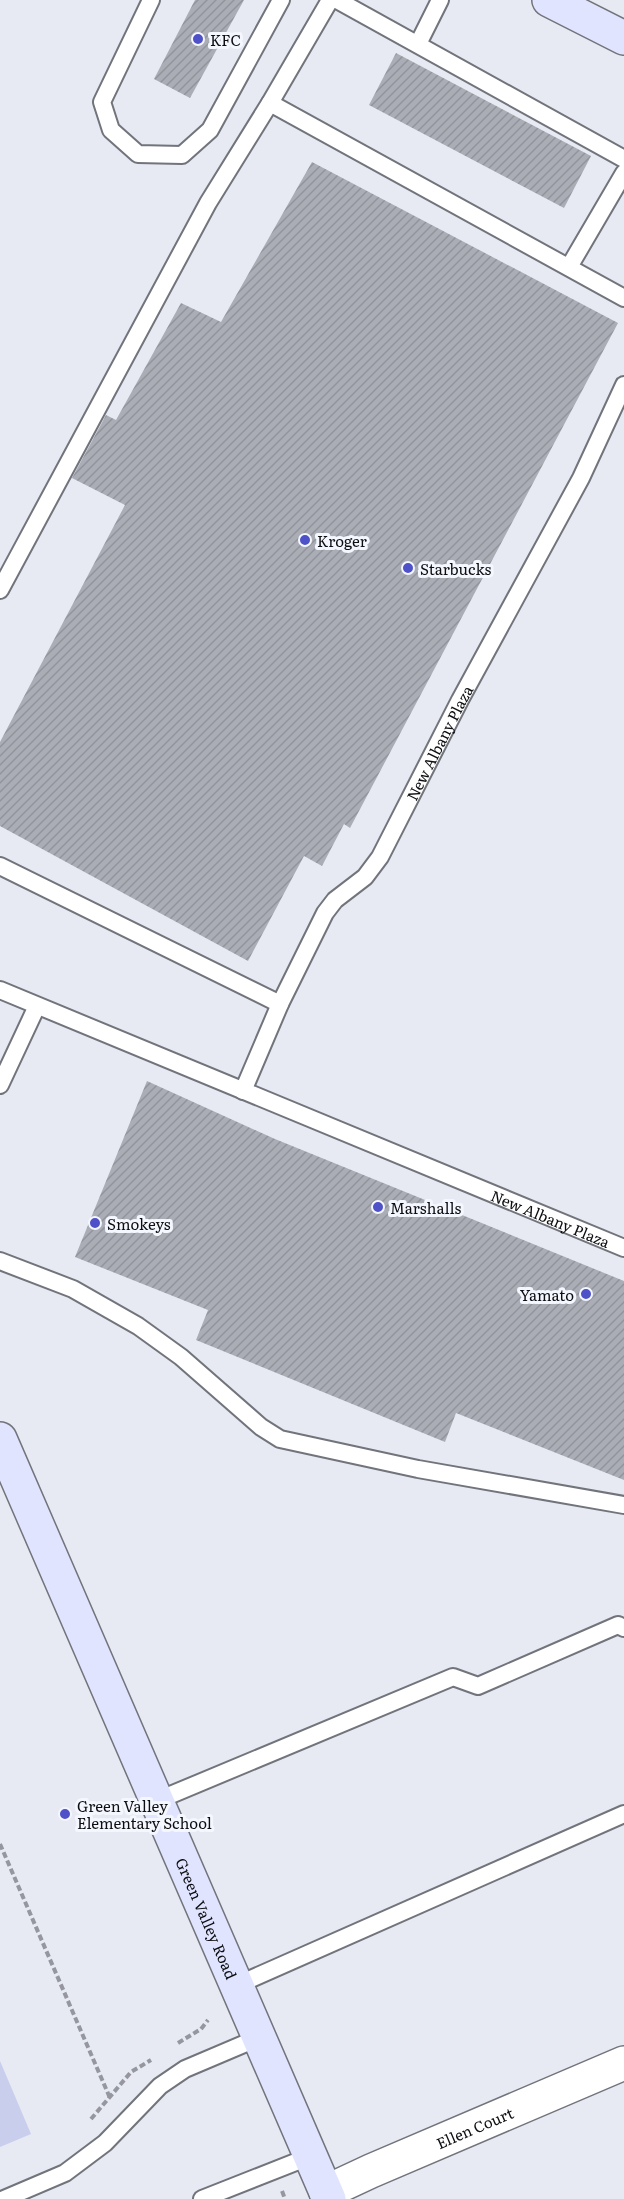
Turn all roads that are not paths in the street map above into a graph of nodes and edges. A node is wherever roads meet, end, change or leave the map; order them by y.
1 (151, 0) edge
2 (281, 0) edge
3 (330, 0) edge
4 (337, 0) edge
5 (440, 0) edge
6 (549, 0) edge
7 (624, 38) edge
8 (418, 44) junction
9 (270, 103) junction
10 (624, 159) edge
11 (624, 173) edge
12 (569, 267) junction
13 (624, 298) edge
14 (624, 385) edge
15 (0, 590) edge
16 (0, 866) edge
17 (0, 990) edge
18 (280, 1004) junction
19 (37, 1006) junction
20 (0, 1085) edge
21 (243, 1090) junction
22 (624, 1248) edge
23 (0, 1261) edge
24 (0, 1439) edge
25 (624, 1505) edge
26 (624, 1628) edge
27 (156, 1801) junction
28 (624, 1814) edge
29 (235, 1986) junction
30 (258, 2038) junction
31 (624, 2063) edge
32 (311, 2156) junction
33 (328, 2196) edge
34 (4, 2199) edge
35 (202, 2199) edge

1 - 2 lane
3 - 9 lane
4 - 8 lane
5 - 8 lane
6 - 7 street
8 - 10 lane
9 - 12 lane
9 - 15 lane
11 - 12 lane
12 - 13 lane
14 - 18 lane, New Albany Plaza
16 - 18 lane
17 - 19 lane, New Albany Plaza
18 - 21 lane, New Albany Plaza
19 - 20 lane
19 - 21 lane, New Albany Plaza
21 - 22 lane, New Albany Plaza
23 - 25 lane
24 - 27 street, Green Valley Road
26 - 27 lane
27 - 29 street, Green Valley Road
28 - 29 lane
29 - 30 street, Green Valley Road
30 - 32 street, Green Valley Road
30 - 34 lane
31 - 33 street, Ellen Court
32 - 33 street, Green Valley Road
32 - 35 lane

